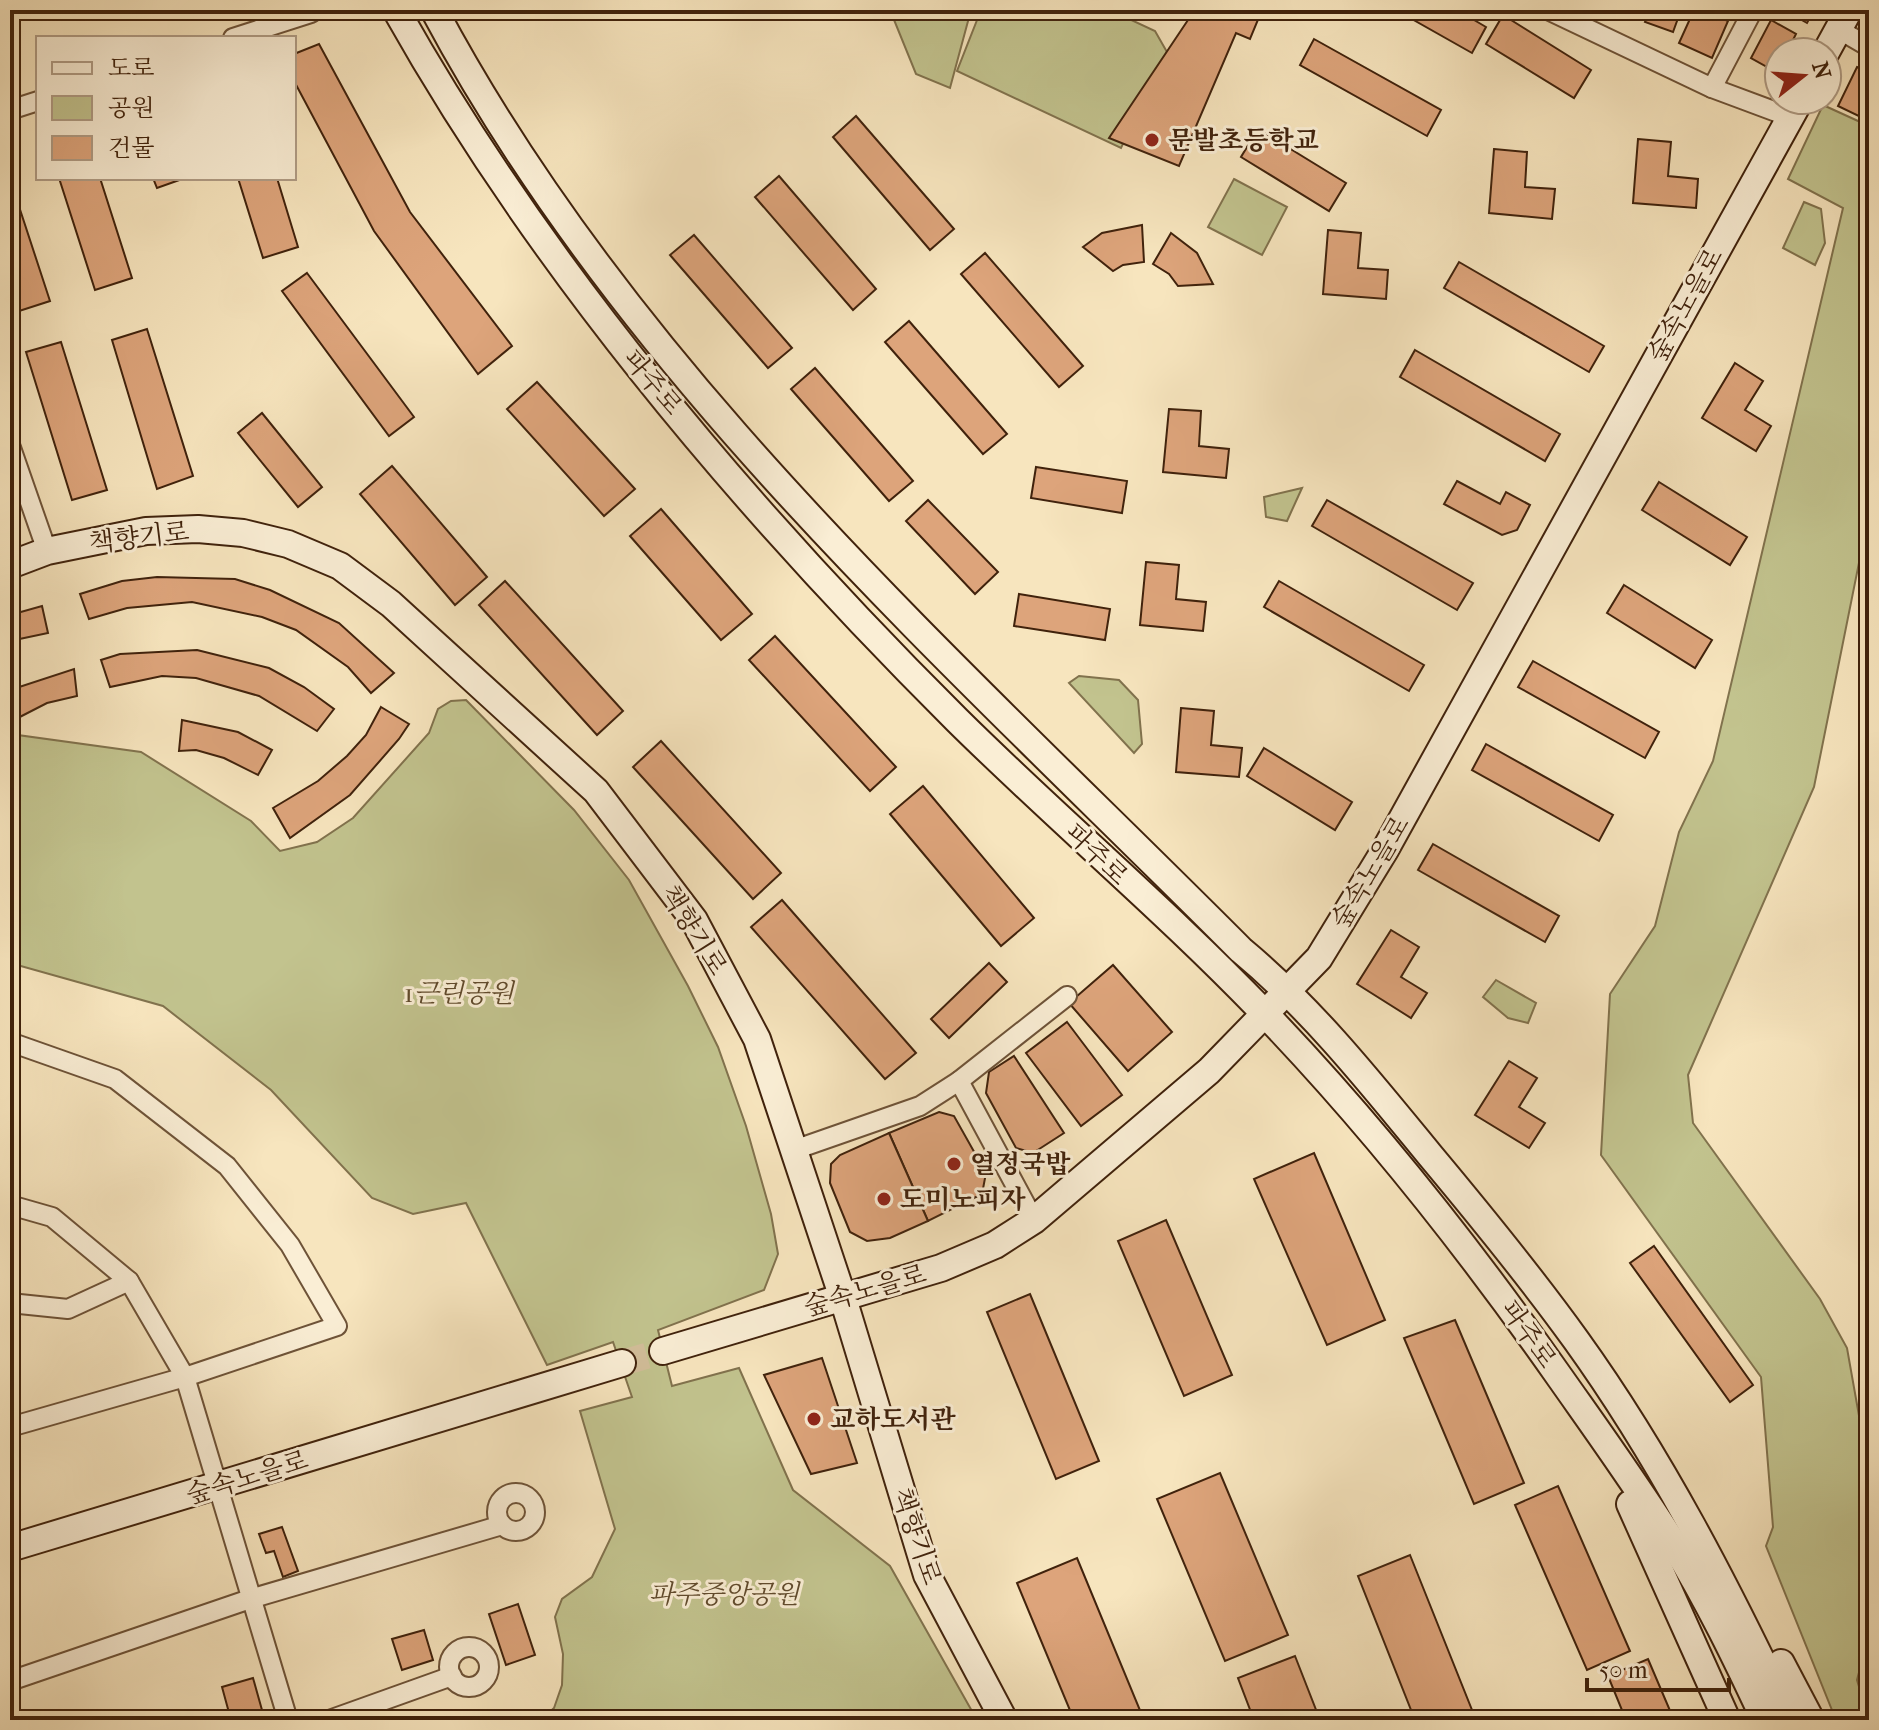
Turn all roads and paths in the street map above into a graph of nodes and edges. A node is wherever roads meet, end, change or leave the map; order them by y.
1 (434, 10) edge
2 (1548, 10) edge
3 (1753, 10) edge
4 (315, 11) edge
5 (399, 16) edge
6 (1838, 30) edge
7 (239, 36) edge
8 (1869, 47) edge
9 (1712, 88) junction
10 (1763, 101) edge
11 (36, 102) edge
12 (10, 110) edge
13 (1791, 116) edge
14 (10, 445) edge
15 (47, 551) junction
16 (10, 565) edge
17 (1288, 989) junction
18 (1067, 996) dead end
19 (1264, 1013) junction
20 (10, 1042) edge
21 (959, 1081) junction
22 (794, 1150) junction
23 (10, 1205) edge
24 (1034, 1220) junction
25 (129, 1281) junction
26 (842, 1295) junction
27 (10, 1303) edge
28 (1577, 1341) junction
29 (1537, 1345) junction
30 (663, 1351) tunnel mouth
31 (622, 1363) tunnel mouth
32 (185, 1377) junction
33 (10, 1427) edge
34 (215, 1486) junction
35 (502, 1525) dead end
36 (10, 1548) edge
37 (250, 1599) junction
38 (452, 1676) dead end
39 (10, 1681) edge
40 (288, 1720) edge
41 (329, 1720) edge
42 (1004, 1720) edge
43 (1727, 1720) edge
44 (1765, 1720) edge
45 (1790, 1720) edge
46 (1811, 1720) edge

1 - 17 main road, 파주로
2 - 9 street
3 - 9 street
4 - 7 street
5 - 19 main road, 파주로
6 - 8 street
9 - 10 street
11 - 12 street
13 - 17 main road, 숲속노을로
14 - 15 street
15 - 16 main road, 책향기로
15 - 22 main road, 책향기로
17 - 19 main road, 숲속노을로
17 - 28 main road, 파주로
18 - 21 street
19 - 24 main road, 숲속노을로
19 - 29 main road, 파주로
20 - 32 street
21 - 22 street
21 - 24 street
22 - 26 main road, 책향기로
23 - 25 street
24 - 26 main road, 숲속노을로
25 - 27 street
25 - 32 street
26 - 30 main road, 숲속노을로
26 - 42 main road, 책향기로
28 - 45 main road, 파주로
28 - 46 main road
29 - 43 main road
29 - 44 main road, 파주로
31 - 34 main road, 숲속노을로
32 - 33 street
32 - 34 street
34 - 36 main road, 숲속노을로
34 - 37 street
35 - 37 street
37 - 39 street
37 - 40 street
38 - 41 street

